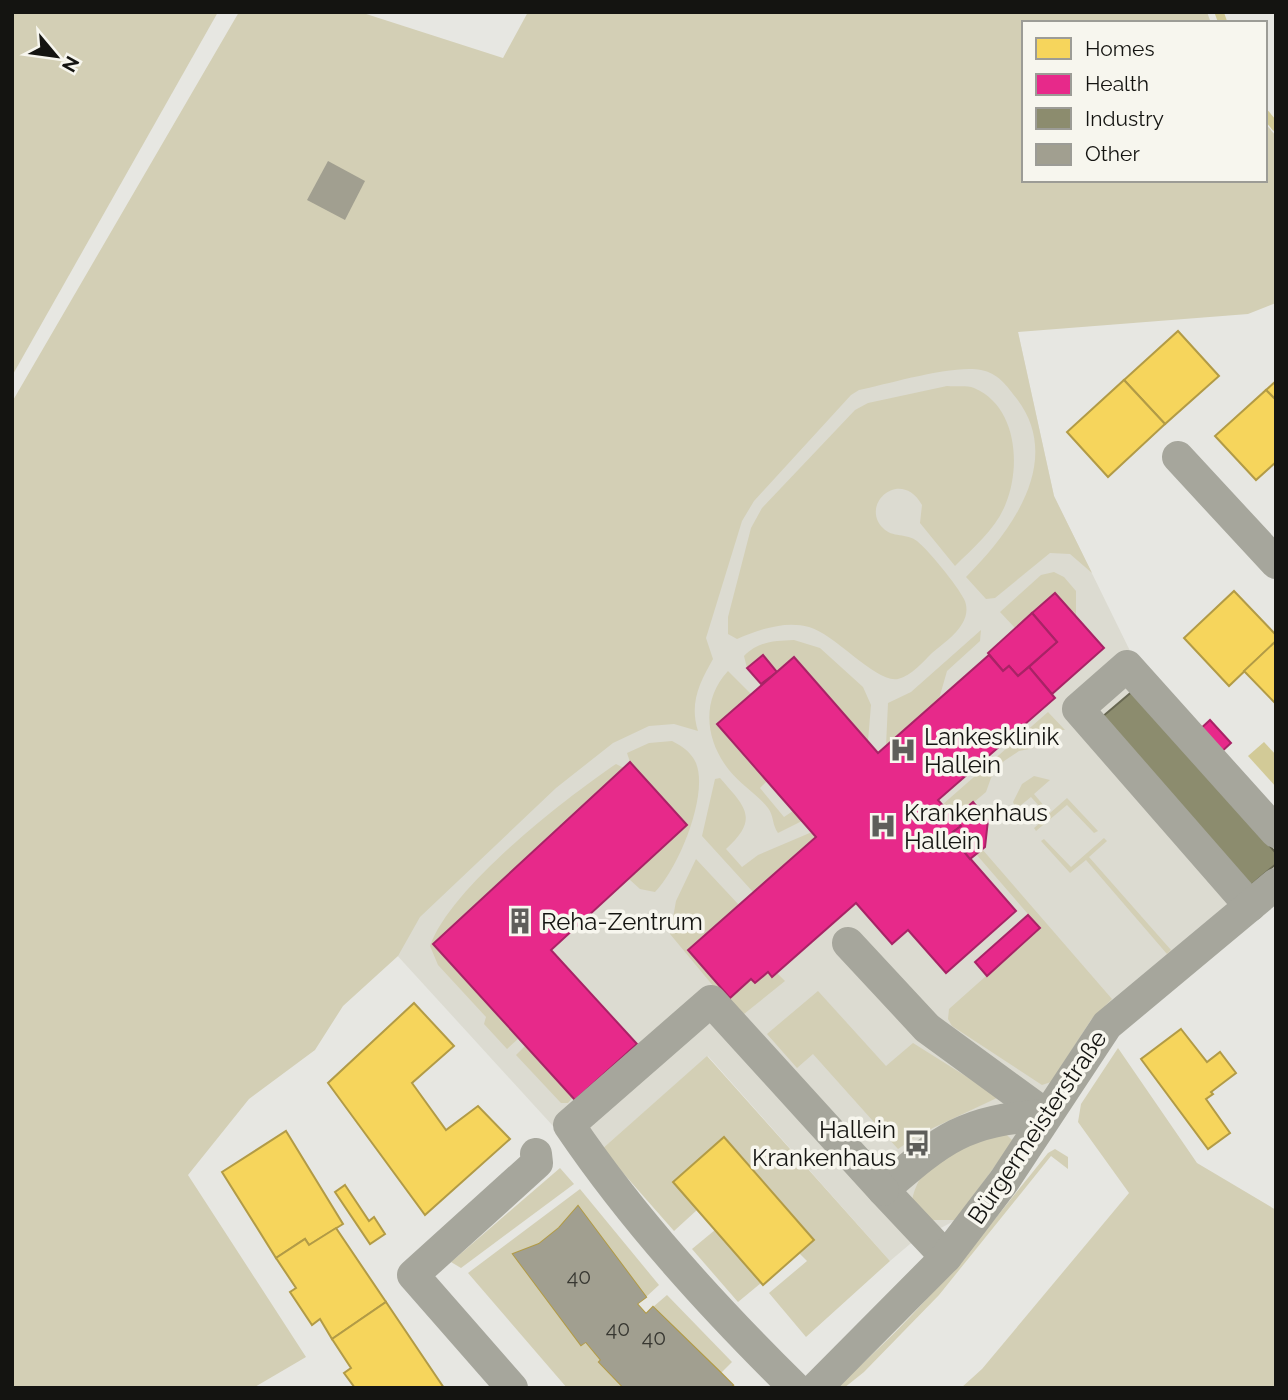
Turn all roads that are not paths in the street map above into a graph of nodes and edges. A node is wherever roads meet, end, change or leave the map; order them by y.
1 (1178, 457) dead end
2 (1276, 563) edge
3 (1276, 832) edge
4 (1276, 884) edge
5 (1250, 906) junction
6 (848, 943) dead end
7 (1046, 1115) junction
8 (536, 1154) dead end
9 (883, 1190) junction
10 (946, 1257) junction
11 (512, 1388) edge
12 (795, 1388) edge
13 (816, 1388) edge

1 - 2 street
3 - 5 street
4 - 5 street, Bürgermeisterstraße
5 - 7 street, Bürgermeisterstraße
6 - 7 street
7 - 9 street
7 - 10 street, Bürgermeisterstraße
8 - 11 street
9 - 10 street
9 - 12 street
10 - 13 street, Bürgermeisterstraße

